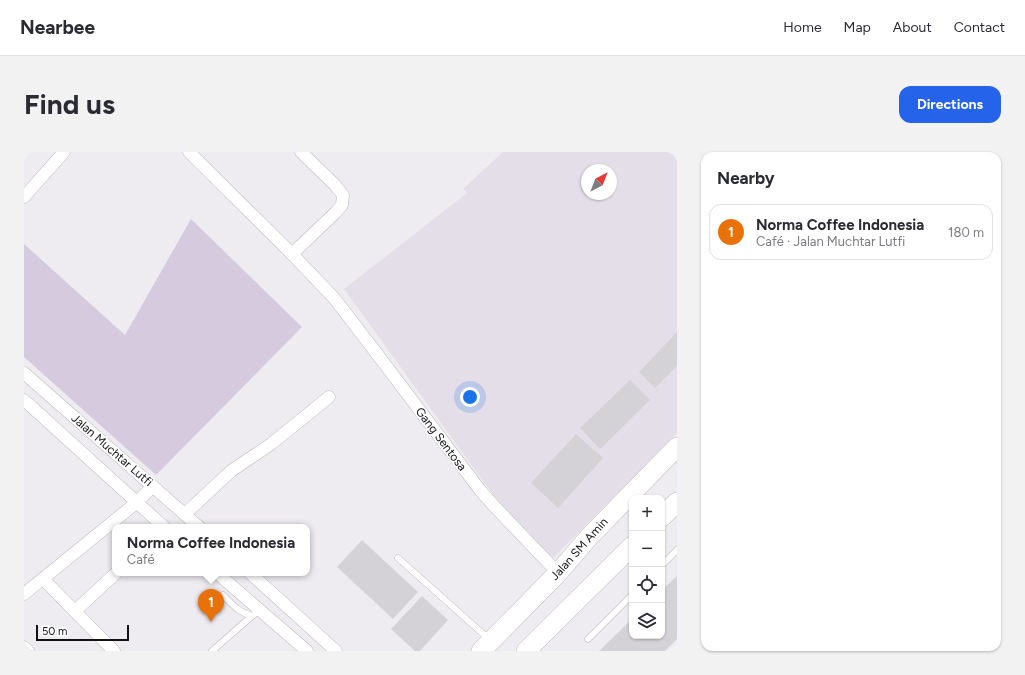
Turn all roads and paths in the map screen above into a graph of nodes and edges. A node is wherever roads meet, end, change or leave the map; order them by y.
1 (64, 152) edge
2 (189, 152) edge
3 (301, 152) edge
4 (24, 197) edge
5 (292, 254) junction
6 (24, 373) edge
7 (329, 397) dead end
8 (24, 400) edge
9 (677, 447) edge
10 (154, 486) junction
11 (136, 502) junction
12 (677, 502) edge
13 (185, 514) junction
14 (665, 514) edge
15 (161, 524) edge
16 (196, 524) edge
17 (629, 549) edge
18 (677, 550) edge
19 (398, 558) dead end
20 (665, 562) edge
21 (558, 573) junction
22 (113, 576) edge
23 (220, 576) edge
24 (253, 576) edge
25 (43, 578) junction
26 (24, 594) edge
27 (223, 595) dead end
28 (629, 598) edge
29 (75, 611) junction
30 (256, 613) junction
31 (588, 639) dead end
32 (486, 646) edge
33 (24, 647) edge
34 (28, 651) edge
35 (114, 651) edge
36 (212, 651) edge
37 (307, 651) edge
38 (336, 651) edge
39 (526, 651) edge

1 - 4 street
2 - 5 street, Gang Sentosa
3 - 5 street
5 - 21 street, Gang Sentosa
6 - 10 street, Jalan Muchtar Lutfi
7 - 13 street
8 - 11 street, Jalan Muchtar Lutfi
9 - 21 main road, Jalan SM Amin
10 - 11 street
10 - 13 street, Jalan Muchtar Lutfi
11 - 15 street, Jalan Muchtar Lutfi
11 - 25 street
12 - 14 main road
13 - 16 street, Jalan Muchtar Lutfi
17 - 39 main road
18 - 20 lane
19 - 32 lane
21 - 32 main road, Jalan SM Amin
22 - 29 street
23 - 30 street
24 - 38 street
25 - 26 street
25 - 29 street
27 - 30 lane
28 - 31 lane
29 - 35 street
30 - 36 lane
30 - 37 street
33 - 34 street

